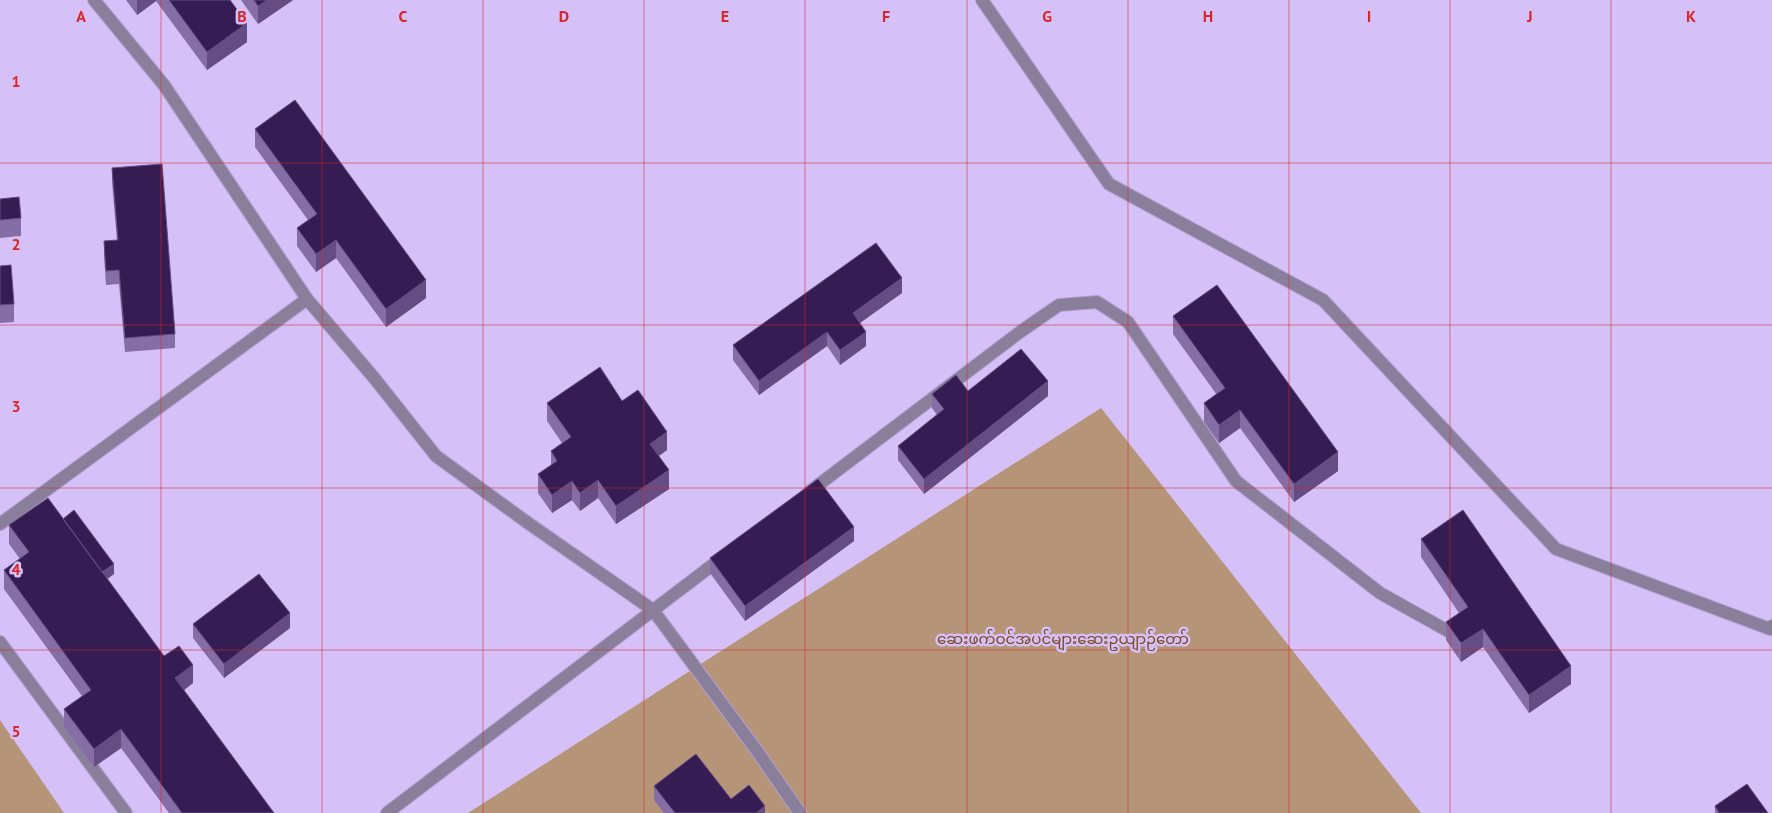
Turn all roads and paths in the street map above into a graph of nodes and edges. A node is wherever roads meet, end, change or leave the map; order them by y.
1 (94, 0) edge
2 (982, 0) edge
3 (307, 299) junction
4 (801, 497) edge
5 (0, 524) edge
6 (731, 551) edge
7 (653, 610) junction
8 (1772, 626) edge
9 (1448, 631) edge
10 (0, 642) edge
11 (126, 813) edge
12 (387, 813) edge
13 (800, 813) edge

1 - 3 street
2 - 8 street
3 - 5 street
3 - 7 street
4 - 9 street
6 - 7 street
7 - 12 street
7 - 13 street
10 - 11 street

